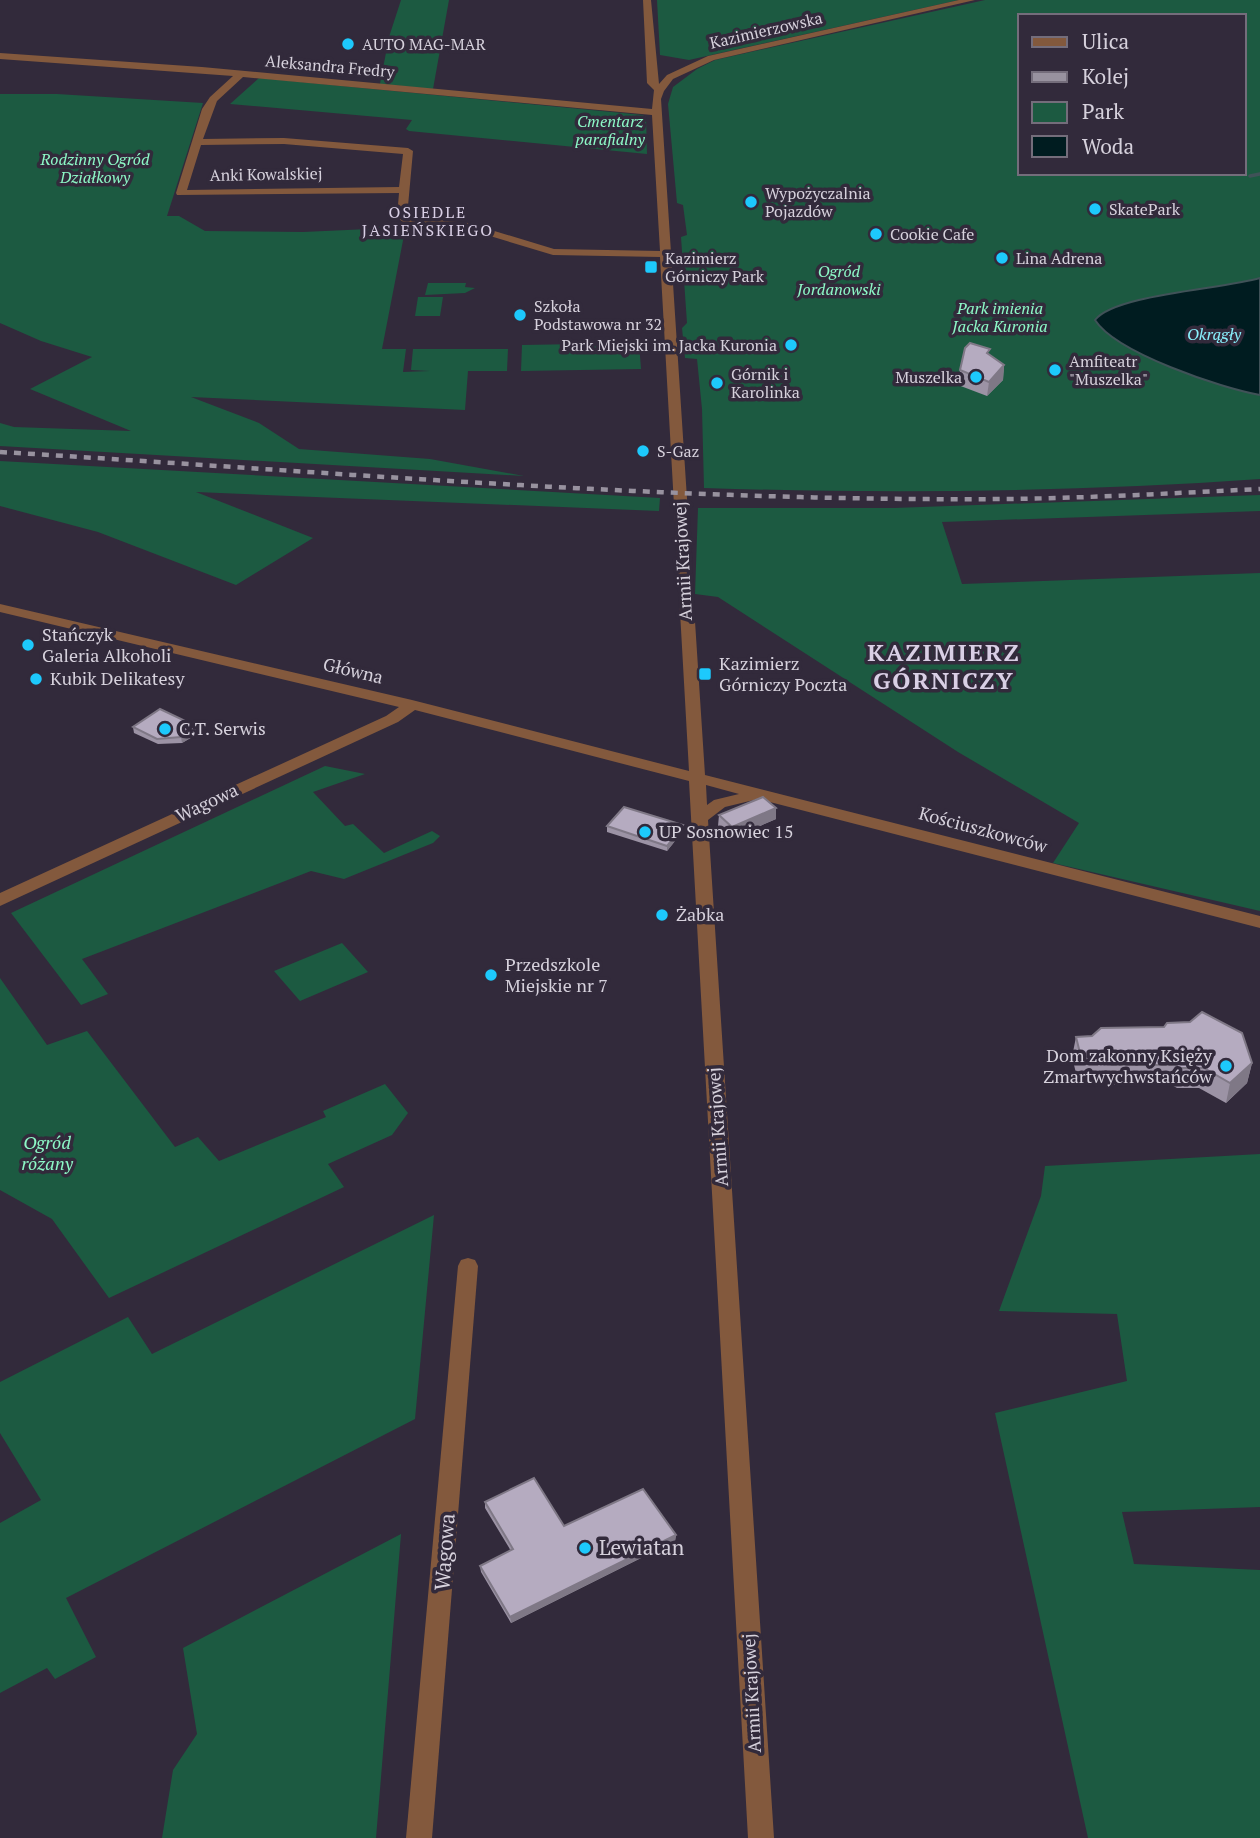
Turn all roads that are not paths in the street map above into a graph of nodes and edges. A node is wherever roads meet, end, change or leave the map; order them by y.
1 (648, 0) edge
2 (971, 0) edge
3 (0, 56) edge
4 (661, 66) junction
5 (684, 69) junction
6 (240, 74) junction
7 (659, 90) junction
8 (656, 111) junction
9 (197, 142) junction
10 (405, 190) junction
11 (663, 254) junction
12 (0, 608) edge
13 (412, 705) junction
14 (696, 778) junction
15 (763, 795) junction
16 (699, 819) junction
17 (0, 900) edge
18 (1260, 922) edge
19 (468, 1266) dead end
20 (419, 1838) edge
21 (761, 1838) edge

1 - 4 street
2 - 5 street, Kazimierzowska
3 - 6 street, Aleksandra Fredry
4 - 5 street
4 - 7 street
5 - 7 street, Kazimierzowska
6 - 8 street, Aleksandra Fredry
6 - 9 street, Anki Kowalskiej
7 - 8 street, Armii Krajowej
8 - 11 street, Armii Krajowej
9 - 10 street, Anki Kowalskiej
9 - 10 street, Anki Kowalskiej
10 - 11 street, Anki Kowalskiej
11 - 14 street, Armii Krajowej
12 - 13 street, Główna
13 - 14 street, Główna
13 - 17 street, Wagowa
14 - 15 street, Kościuszkowców
14 - 16 street, Armii Krajowej
15 - 16 street
15 - 18 street, Kościuszkowców
16 - 21 street, Armii Krajowej
19 - 20 street, Wagowa

